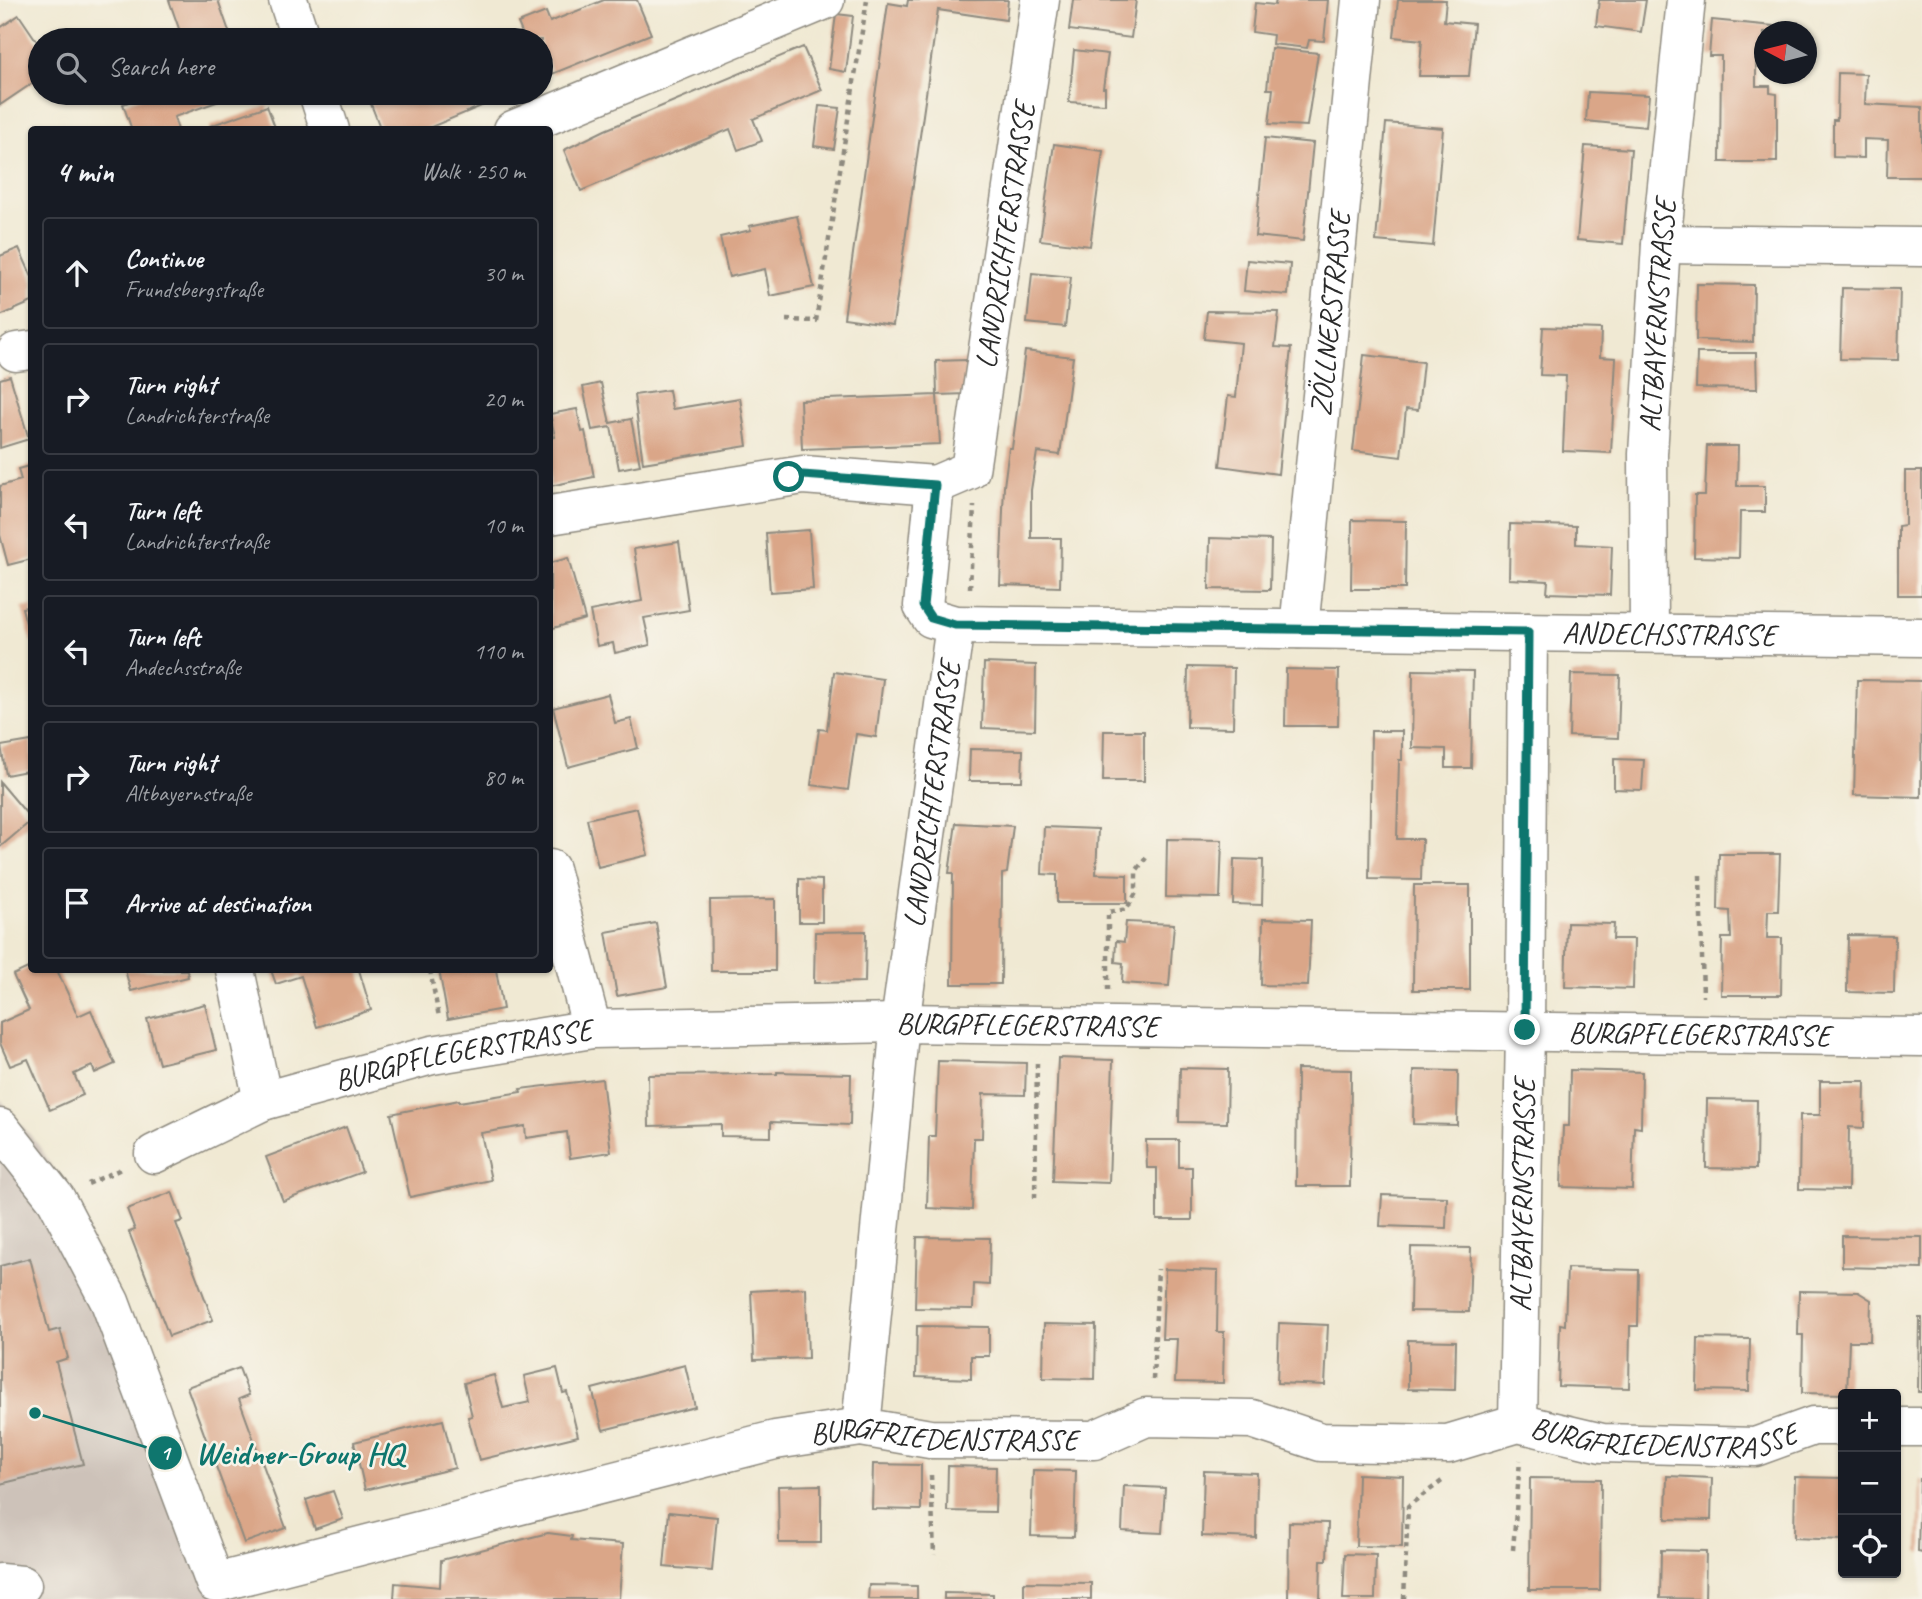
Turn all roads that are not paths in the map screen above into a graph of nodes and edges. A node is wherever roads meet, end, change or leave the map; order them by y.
1 (288, 0) edge
2 (825, 0) edge
3 (1040, 0) edge
4 (1361, 0) edge
5 (1686, 0) edge
6 (297, 28) edge
7 (322, 105) edge
8 (329, 126) edge
9 (523, 126) edge
10 (1661, 244) junction
11 (1922, 247) edge
12 (935, 485) junction
13 (553, 515) edge
14 (971, 625) junction
15 (1299, 629) junction
16 (1528, 632) junction
17 (1649, 632) junction
18 (1922, 636) edge
19 (553, 880) edge
20 (236, 973) edge
21 (900, 1023) junction
22 (592, 1029) junction
23 (1525, 1030) junction
24 (1922, 1037) edge
25 (263, 1101) junction
26 (0, 1128) edge
27 (154, 1154) road end
28 (1521, 1424) junction
29 (1838, 1426) edge
30 (861, 1427) junction
31 (1901, 1427) edge
32 (1922, 1427) edge

1 - 6 street
2 - 9 street
3 - 12 street, LANDRICHTERSTRASSE
4 - 15 street, ZÖLLNERSTRASSE
5 - 10 street, ALTBAYERNSTRASSE
7 - 8 street
10 - 11 street
10 - 17 street, ALTBAYERNSTRASSE
12 - 13 street
12 - 14 street, LANDRICHTERSTRASSE
14 - 15 street, ANDECHSSTRASSE
14 - 21 street, LANDRICHTERSTRASSE
15 - 16 street, ANDECHSSTRASSE
16 - 17 street, ANDECHSSTRASSE
16 - 23 street, ALTBAYERNSTRASSE
17 - 18 street, ANDECHSSTRASSE
19 - 22 street
20 - 25 street
21 - 22 street, BURGPFLEGERSTRASSE
21 - 23 street, BURGPFLEGERSTRASSE
21 - 30 street, LANDRICHTERSTRASSE
22 - 25 street, BURGPFLEGERSTRASSE
23 - 24 street, BURGPFLEGERSTRASSE
23 - 28 street, ALTBAYERNSTRASSE
25 - 27 street, BURGPFLEGERSTRASSE
26 - 30 street, BURGFRIEDENSTRASSE
28 - 29 street, BURGFRIEDENSTRASSE
28 - 30 street, BURGFRIEDENSTRASSE
31 - 32 street

